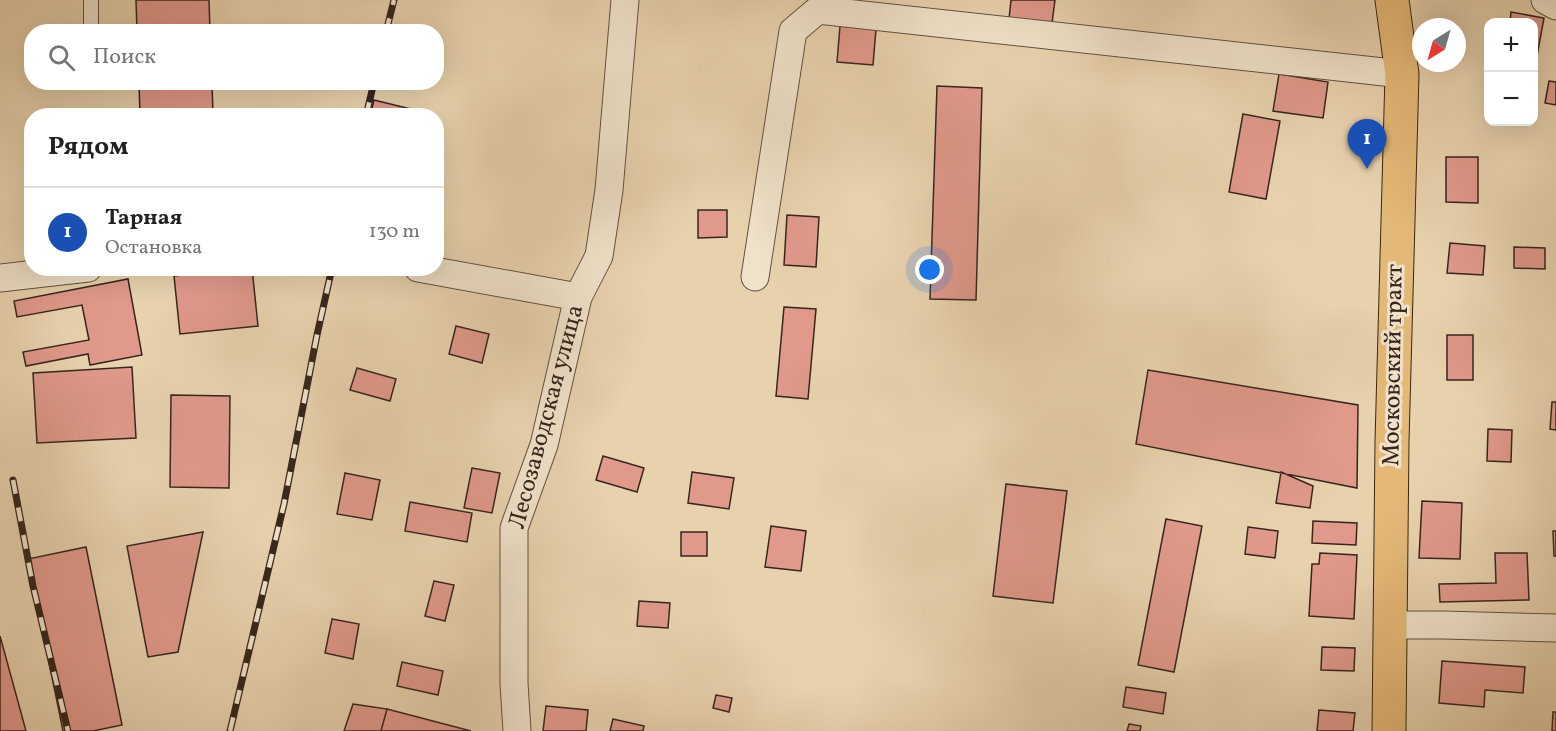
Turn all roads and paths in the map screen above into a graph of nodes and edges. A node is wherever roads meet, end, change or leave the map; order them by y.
1 (91, 0) edge
2 (626, 0) edge
3 (1392, 0) edge
4 (1545, 0) edge
5 (1556, 6) edge
6 (91, 24) edge
7 (1402, 74) junction
8 (444, 273) edge
9 (24, 275) edge
10 (755, 277) dead end
11 (0, 278) edge
12 (578, 297) junction
13 (1390, 625) junction
14 (1556, 628) edge
15 (517, 731) edge
16 (1389, 731) edge

1 - 6 lane
2 - 12 street, Лесозаводская улица
3 - 7 main road, Московский тракт
4 - 5 street
7 - 10 street
7 - 13 main road, Московский тракт
8 - 12 street
9 - 11 street
12 - 15 street, Лесозаводская улица
13 - 14 street
13 - 16 main road, Московский тракт

